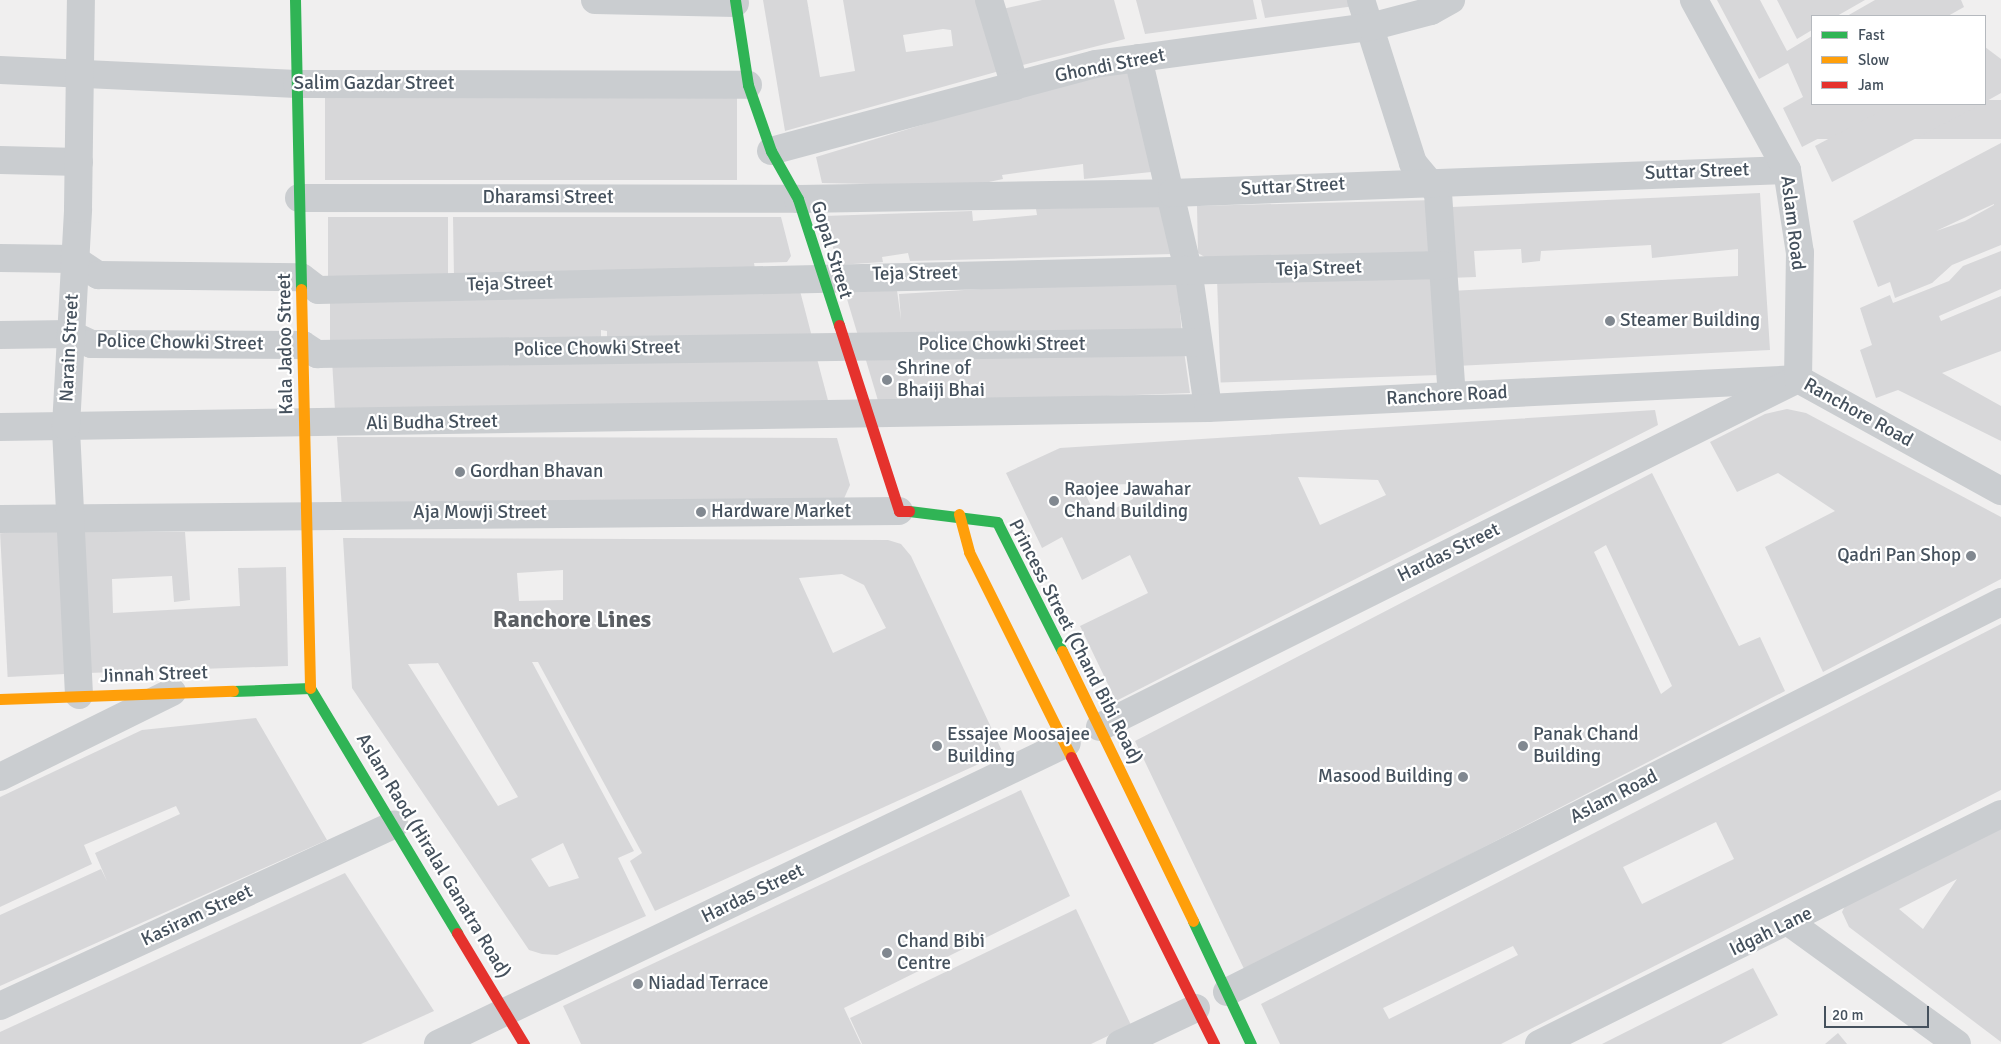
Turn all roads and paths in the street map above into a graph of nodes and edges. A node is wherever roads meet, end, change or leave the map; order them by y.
1 (81, 0) edge
2 (295, 0) edge
3 (595, 0) edge
4 (988, 0) edge
5 (1361, 0) edge
6 (1451, 0) edge
7 (1694, 0) edge
8 (735, 1) edge
9 (1370, 27) junction
10 (1138, 58) junction
11 (0, 70) edge
12 (79, 73) junction
13 (297, 84) junction
14 (748, 85) junction
15 (1015, 86) junction
16 (771, 151) junction
17 (0, 160) edge
18 (78, 162) junction
19 (1787, 170) junction
20 (1429, 180) junction
21 (1172, 193) junction
22 (299, 198) junction
23 (798, 199) junction
24 (0, 258) edge
25 (74, 259) junction
26 (1443, 265) junction
27 (1188, 269) junction
28 (820, 275) junction
29 (301, 277) junction
30 (70, 334) junction
31 (0, 335) edge
32 (1198, 342) junction
33 (303, 345) junction
34 (842, 346) junction
35 (1798, 379) junction
36 (1452, 396) junction
37 (1208, 408) junction
38 (864, 416) junction
39 (305, 425) junction
40 (66, 426) junction
41 (0, 427) edge
42 (2001, 491) edge
43 (899, 512) junction
44 (307, 513) junction
45 (959, 514) junction
46 (68, 516) junction
47 (0, 519) edge
48 (2001, 602) edge
49 (310, 688) junction
50 (172, 692) junction
51 (79, 695) junction
52 (0, 699) edge
53 (1100, 727) junction
54 (1067, 743) junction
55 (0, 777) edge
56 (2001, 814) edge
57 (394, 825) junction
58 (1790, 923) junction
59 (1227, 992) junction
60 (0, 1006) edge
61 (1196, 1008) junction
62 (508, 1012) junction
63 (1950, 1042) edge
64 (438, 1044) edge
65 (524, 1044) edge
66 (1120, 1044) edge
67 (1214, 1044) edge
68 (1250, 1044) edge
69 (1538, 1044) edge

1 - 12 street, Narain Street
2 - 13 street, Kala Jadoo Street
3 - 8 street
4 - 15 street
5 - 9 street
6 - 9 street, Ghondi Street
7 - 19 street, Aslam Road
8 - 14 street, Gopal Street
9 - 10 street, Ghondi Street
9 - 20 street
10 - 15 street, Ghondi Street
10 - 21 street
11 - 12 street, Salim Gazdar Street
12 - 13 street, Salim Gazdar Street
12 - 18 street, Narain Street
13 - 14 street, Salim Gazdar Street
13 - 22 street, Kala Jadoo Street
14 - 16 street, Gopal Street
15 - 16 street, Ghondi Street
16 - 23 street, Gopal Street
17 - 18 street
18 - 25 street, Narain Street
19 - 20 street, Suttar Street
19 - 35 street, Aslam Road
20 - 21 street, Suttar Street
20 - 26 street
21 - 23 street, Suttar Street
21 - 27 street
22 - 23 street, Dharamsi Street
22 - 29 street, Kala Jadoo Street
23 - 28 street, Gopal Street
24 - 25 street
25 - 29 street
25 - 30 street, Narain Street
26 - 27 street, Teja Street
26 - 36 street
27 - 28 street, Teja Street
27 - 32 street
28 - 29 street, Teja Street
28 - 34 street, Gopal Street
29 - 33 street, Kala Jadoo Street
30 - 31 street, Police Chowki Street
30 - 33 street, Police Chowki Street
30 - 40 street, Narain Street
32 - 34 street, Police Chowki Street
32 - 37 street
33 - 34 street, Police Chowki Street
33 - 39 street, Kala Jadoo Street
34 - 38 street, Gopal Street
35 - 36 street, Ranchore Road
35 - 42 street, Ranchore Road
35 - 53 street, Hardas Street
36 - 37 street, Ranchore Road
37 - 38 street, Ranchore Road
38 - 39 street, Ali Budha Street
38 - 43 street, Gopal Street
39 - 40 street, Ali Budha Street
39 - 44 street, Kala Jadoo Street
40 - 41 street, Ali Budha Street
40 - 46 street, Narain Street
43 - 44 street, Aja Mowji Street
43 - 45 street, Aja Mowji Street
44 - 46 street, Aja Mowji Street
44 - 49 street, Kala Jadoo Street
45 - 53 street, Princess Street (Chand Bibi Road)
45 - 54 street
46 - 47 street, Aja Mowji Street
46 - 51 street, Narain Street
48 - 59 street, Aslam Road
49 - 50 street, Jinnah Street
49 - 57 street, Aslam Raod (Hiralal Ganatra Road)
50 - 51 street, Jinnah Street
50 - 55 street
51 - 52 street, Jinnah Street
53 - 59 street, Princess Street (Chand Bibi Road)
54 - 61 street
54 - 62 street, Hardas Street
56 - 58 street, Idgah Lane
57 - 60 street, Kasiram Street
57 - 62 street, Aslam Raod (Hiralal Ganatra Road)
58 - 63 street
58 - 69 street, Idgah Lane
59 - 68 street, Princess Street (Chand Bibi Road)
61 - 66 street
61 - 67 street
62 - 64 street, Hardas Street
62 - 65 street, Aslam Raod (Hiralal Ganatra Road)

